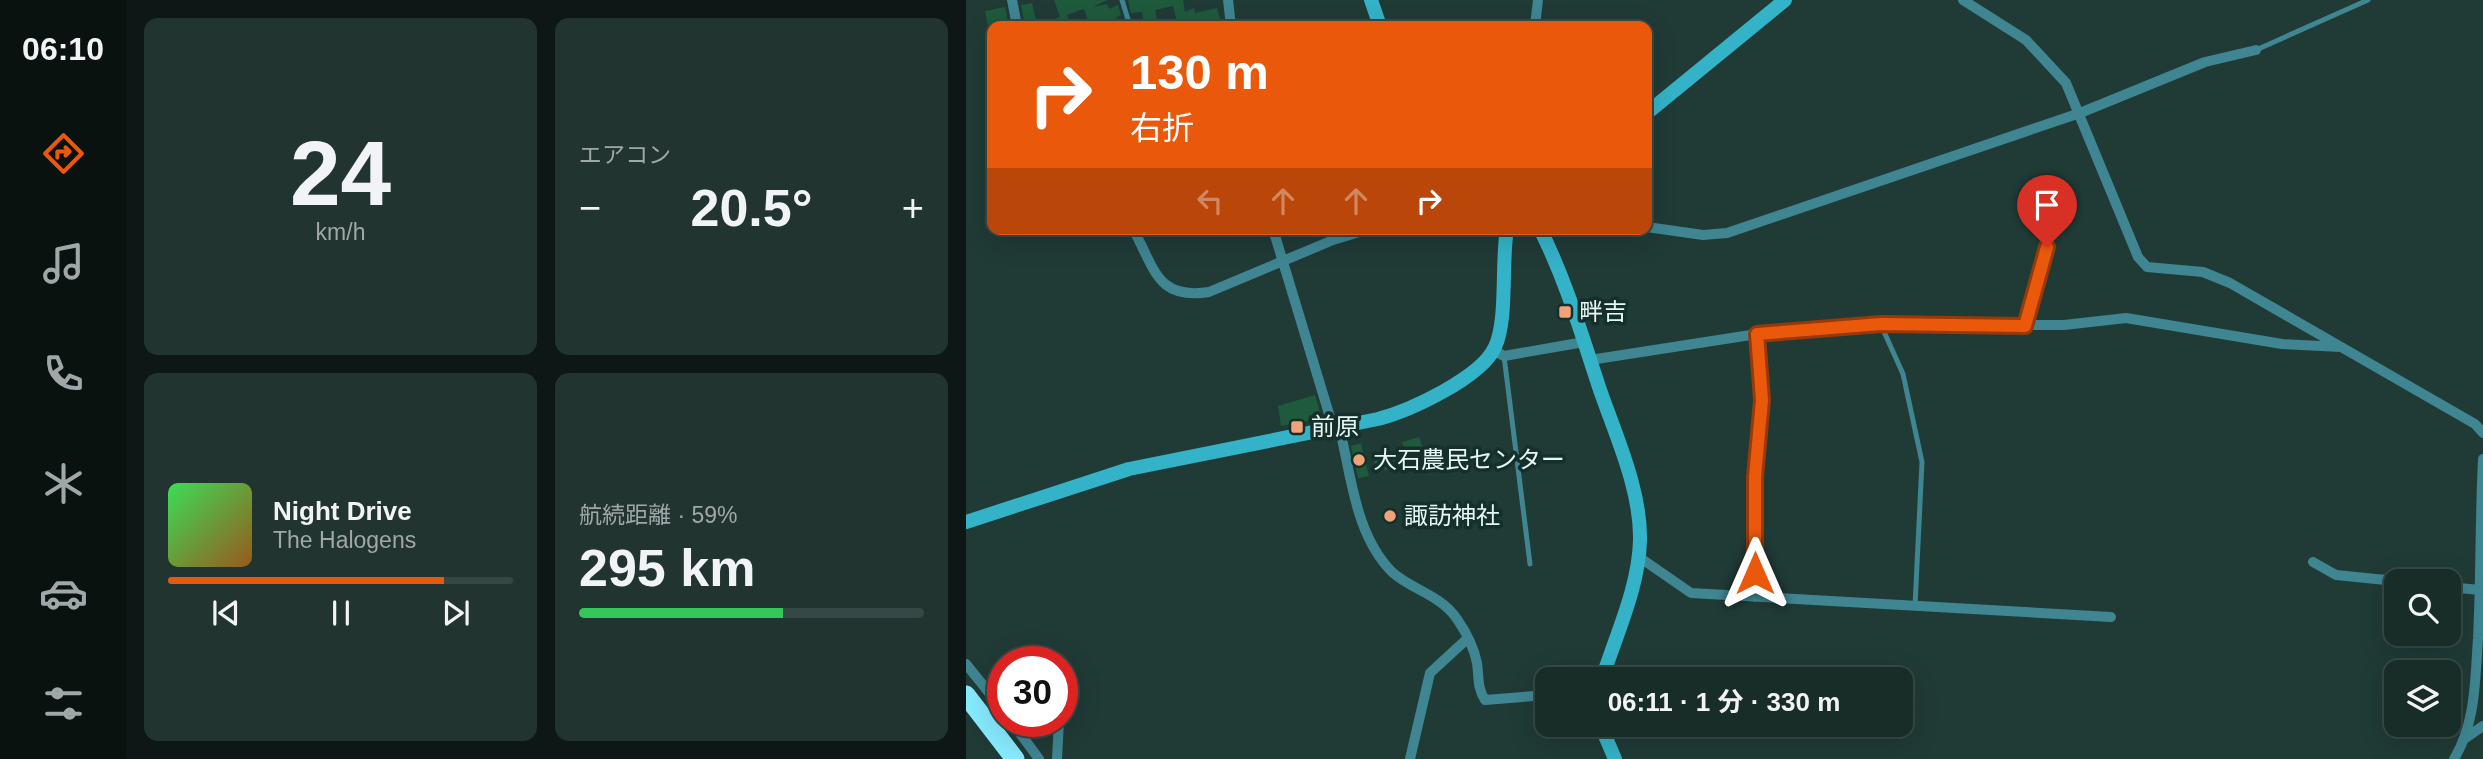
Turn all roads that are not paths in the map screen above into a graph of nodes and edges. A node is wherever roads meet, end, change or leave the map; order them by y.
1 (1012, 0) edge
2 (1122, 0) edge
3 (1228, 0) edge
4 (1371, 0) edge
5 (1538, 0) edge
6 (1786, 0) edge
7 (1963, 0) edge
8 (2368, 0) edge
9 (1016, 21) edge
10 (1128, 21) edge
11 (1230, 21) edge
12 (1378, 21) edge
13 (1536, 21) edge
14 (2256, 50) joint
15 (1652, 109) edge
16 (2080, 113) junction
17 (1652, 228) edge
18 (1136, 235) edge
19 (1275, 235) edge
20 (1349, 235) edge
21 (1507, 235) edge
22 (1543, 235) edge
23 (2047, 247) dead end
24 (1284, 262) junction
25 (1881, 324) junction
26 (2025, 326) junction
27 (1757, 334) junction
28 (1584, 342) junction
29 (2340, 347) junction
30 (1498, 353) junction
31 (1590, 360) junction
32 (1336, 427) junction
33 (2483, 433) edge
34 (2483, 459) edge
35 (966, 522) edge
36 (1639, 557) junction
37 (2313, 562) dead end
38 (1530, 564) dead end
39 (2384, 580) edge
40 (2461, 588) edge
41 (2480, 590) junction
42 (1755, 597) junction
43 (1915, 606) junction
44 (2110, 617) dead end
45 (1468, 638) junction
46 (966, 664) edge
47 (1606, 667) edge
48 (987, 689) edge
49 (966, 695) edge
50 (1535, 696) edge
51 (2483, 726) edge
52 (1023, 737) edge
53 (1058, 737) edge
54 (1606, 737) edge
55 (2465, 739) junction
56 (1016, 759) edge
57 (1039, 759) edge
58 (1057, 759) edge
59 (1410, 759) edge
60 (1615, 759) edge
61 (2454, 759) edge

1 - 9 street
2 - 10 lane
3 - 11 street
4 - 12 street
5 - 13 street
6 - 15 street
7 - 16 street
8 - 14 lane
14 - 16 street
16 - 17 street
16 - 29 street
18 - 24 street
19 - 24 street
20 - 24 street
21 - 30 street
22 - 28 street
23 - 26 lane
24 - 32 street
25 - 26 street
25 - 27 street
25 - 43 lane
26 - 29 street
27 - 31 street
27 - 42 street
28 - 30 street
28 - 31 street
29 - 33 street
30 - 32 street
30 - 38 lane
31 - 36 street
32 - 35 street
32 - 45 street
34 - 41 street
36 - 42 street
36 - 47 street
37 - 39 street
40 - 41 street
41 - 55 street
42 - 43 street
43 - 44 street
45 - 50 street
45 - 59 street
46 - 48 street
49 - 56 highway
51 - 55 street
52 - 57 street
53 - 58 street
54 - 60 street
55 - 61 street

